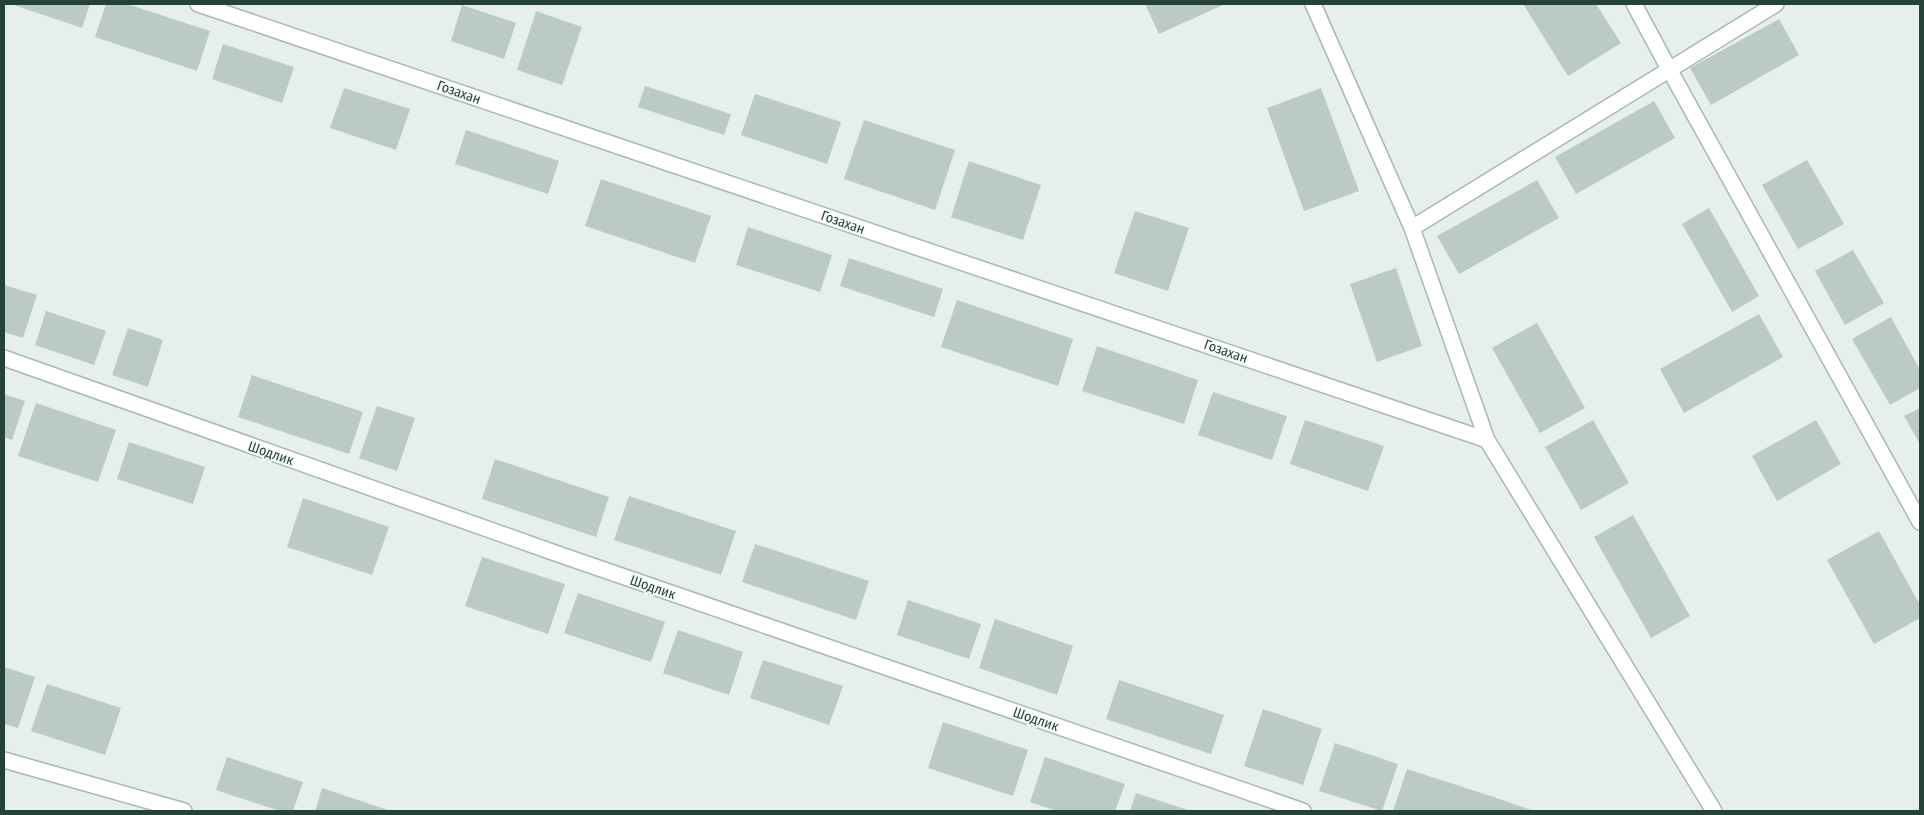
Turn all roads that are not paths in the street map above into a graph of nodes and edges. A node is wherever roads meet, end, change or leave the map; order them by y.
1 (198, 4) edge
2 (1313, 4) edge
3 (1634, 4) edge
4 (1776, 4) edge
5 (1668, 70) junction
6 (1412, 228) junction
7 (4, 358) edge
8 (1487, 440) junction
9 (1920, 522) edge
10 (4, 760) edge
11 (184, 811) edge
12 (1303, 811) edge
13 (1714, 811) edge

1 - 8 street, Гозахан
2 - 6 street
3 - 5 street
4 - 5 street
5 - 6 street
5 - 9 street
6 - 8 street
7 - 12 street, Шодлик
8 - 13 street
10 - 11 street

